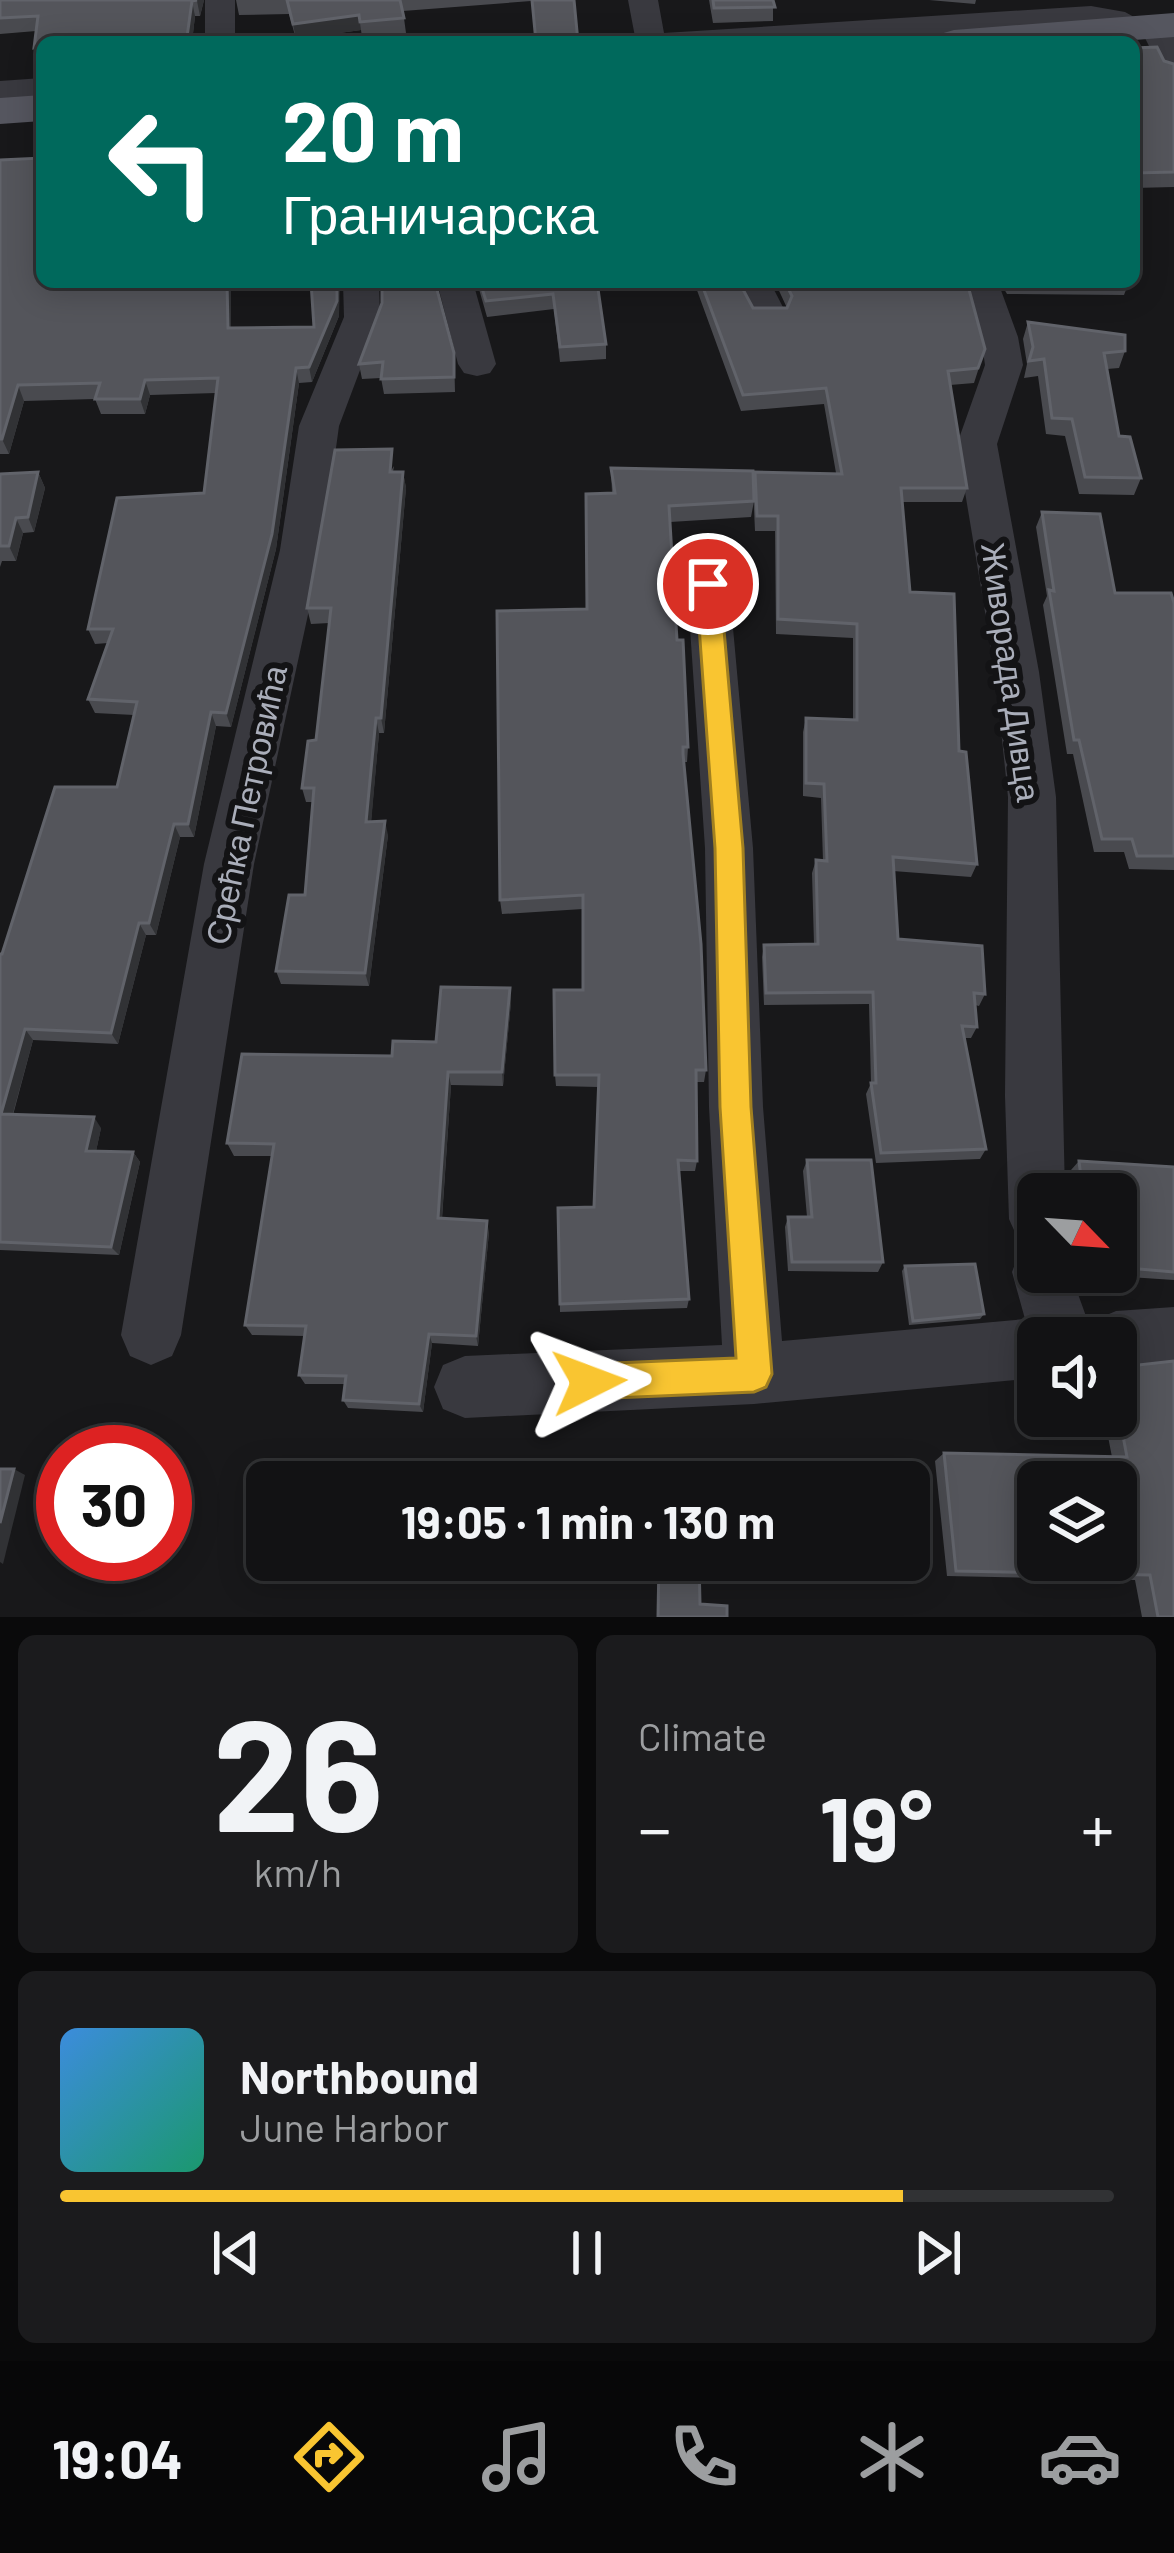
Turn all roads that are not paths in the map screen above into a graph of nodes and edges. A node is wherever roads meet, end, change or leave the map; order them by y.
1 (220, 0) edge
2 (643, 0) edge
3 (1009, 9) edge
4 (1154, 27) edge
5 (220, 36) edge
6 (650, 36) edge
7 (730, 36) edge
8 (1034, 36) edge
9 (1174, 67) edge
10 (36, 91) edge
11 (9, 108) edge
12 (361, 288) edge
13 (457, 288) edge
14 (982, 288) edge
15 (477, 364) dead end
16 (708, 584) dead end
17 (1036, 1173) edge
18 (151, 1335) dead end
19 (1174, 1337) edge
20 (1137, 1340) edge
21 (1017, 1350) edge
22 (754, 1374) junction
23 (465, 1387) dead end

1 - 5 street
2 - 6 street
3 - 4 street
3 - 7 street
4 - 8 main road
4 - 9 street
10 - 11 street
12 - 18 street, Срећка Петровића
13 - 15 street
14 - 17 street, Живорада Дивца
16 - 22 street
19 - 20 street
21 - 22 street
22 - 23 street

